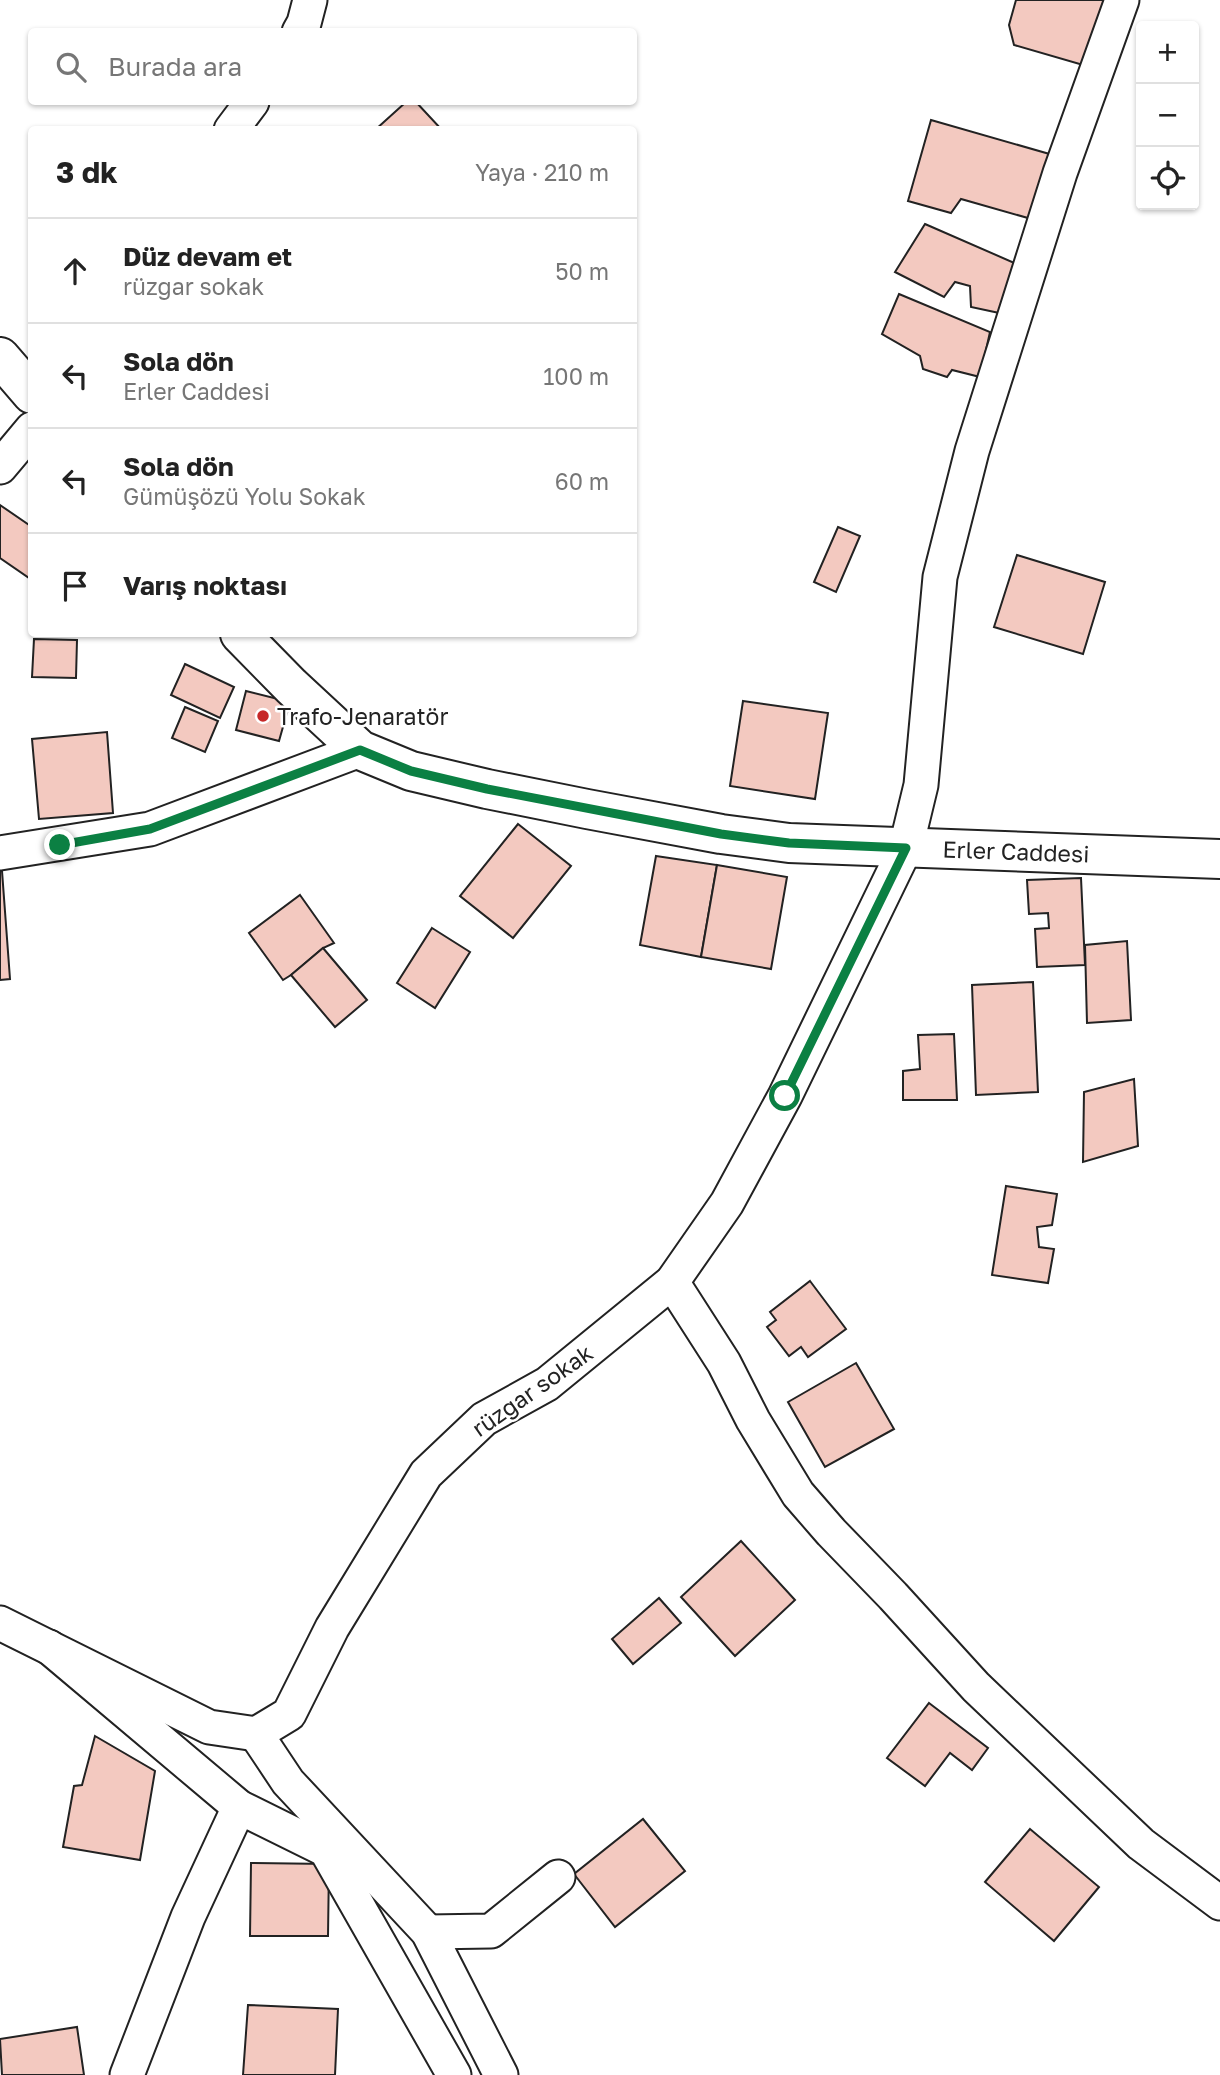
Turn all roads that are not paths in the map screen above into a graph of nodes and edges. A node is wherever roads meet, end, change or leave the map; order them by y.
1 (310, 0) edge
2 (1122, 0) edge
3 (301, 28) edge
4 (250, 105) edge
5 (234, 126) edge
6 (0, 357) edge
7 (28, 386) edge
8 (28, 434) edge
9 (0, 467) edge
10 (243, 637) edge
11 (360, 750) junction
12 (906, 848) junction
13 (0, 853) edge
14 (1220, 859) edge
15 (672, 1282) junction
16 (0, 1623) edge
17 (49, 1647) junction
18 (256, 1734) junction
19 (239, 1807) junction
20 (558, 1877) dead end
21 (1220, 1903) edge
22 (428, 1932) junction
23 (127, 2075) edge
24 (454, 2075) edge
25 (501, 2075) edge

1 - 3 street
2 - 12 street, rüzğar sokak
4 - 5 street
6 - 7 street
8 - 9 street
10 - 11 street, Erler Caddesi
11 - 12 street, Erler Caddesi
11 - 13 street
12 - 14 street, Erler Caddesi
12 - 15 street, rüzğar sokak
15 - 18 street, rüzğar sokak
15 - 21 street
16 - 17 street
17 - 18 street
17 - 19 street
18 - 22 street
19 - 23 street
19 - 24 street
20 - 22 street
22 - 25 street

